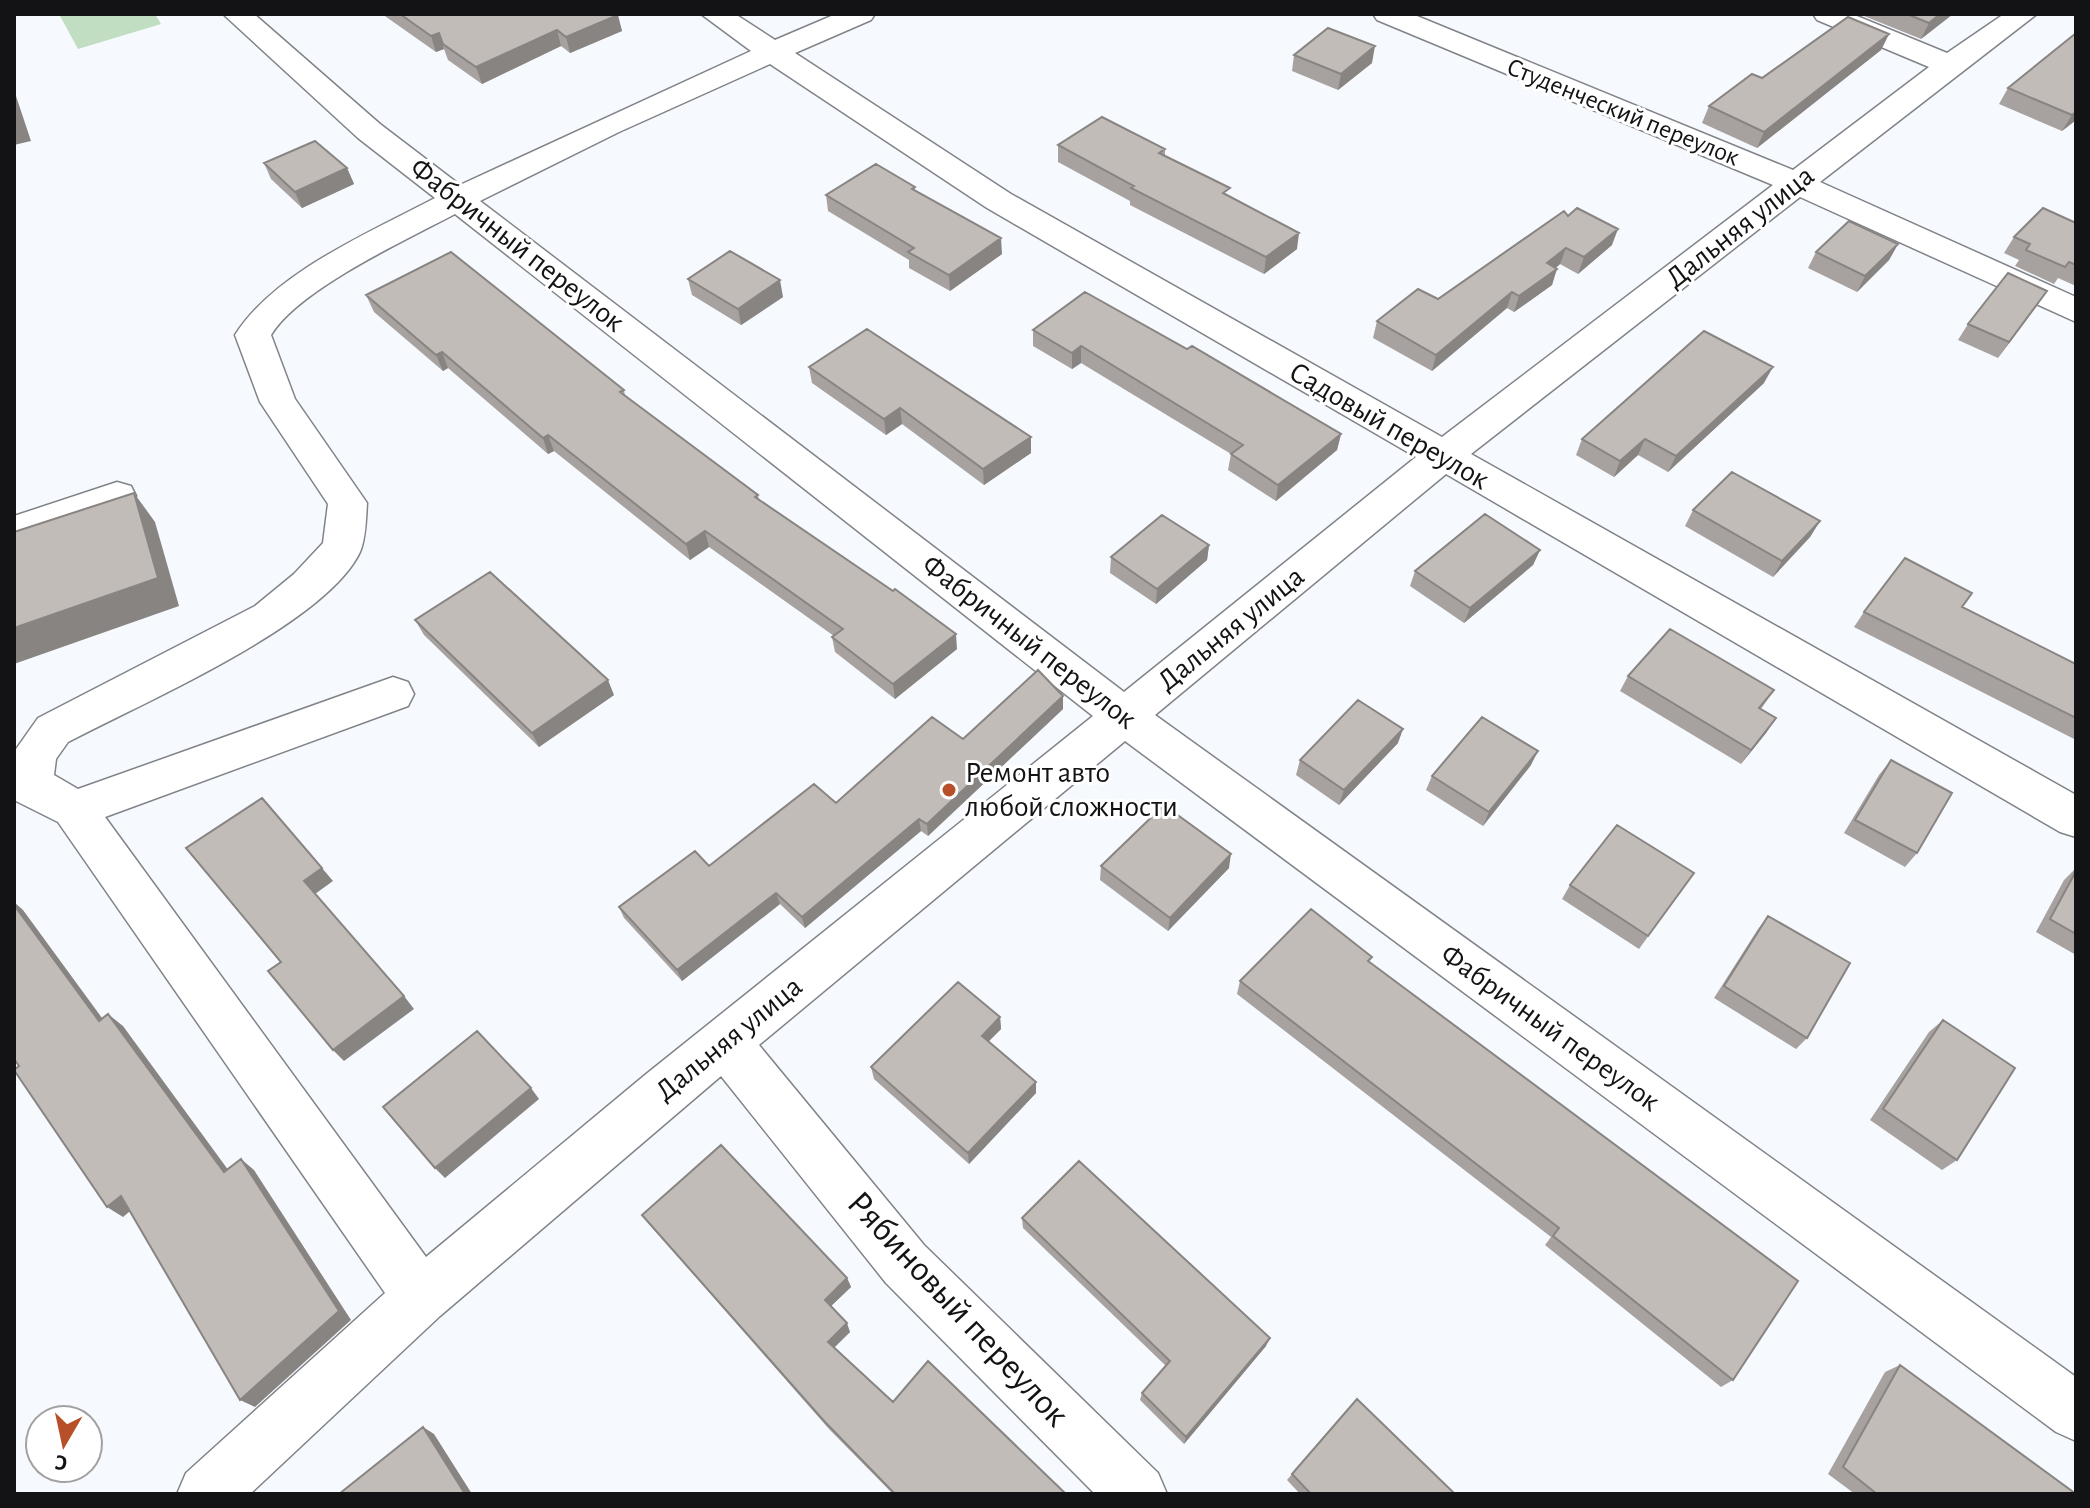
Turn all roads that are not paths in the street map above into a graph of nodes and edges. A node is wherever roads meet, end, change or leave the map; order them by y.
1 (237, 14) edge
2 (715, 14) edge
3 (861, 14) edge
4 (1387, 14) edge
5 (1827, 14) edge
6 (2023, 14) edge
7 (774, 51) junction
8 (1950, 65) junction
9 (1796, 183) junction
10 (456, 197) junction
11 (2076, 311) edge
12 (1442, 457) junction
13 (117, 496) edge
14 (14, 531) edge
15 (393, 694) dead end
16 (1124, 716) junction
17 (22, 783) edge
18 (74, 809) junction
19 (2076, 818) edge
20 (726, 1043) junction
21 (421, 1297) junction
22 (2076, 1412) edge
23 (207, 1494) edge
24 (1137, 1494) edge

1 - 10 street, Фабричный переулок
2 - 7 street, Садовый переулок
3 - 7 street
4 - 9 street, Студенческий переулок
5 - 8 street
6 - 8 street, Дальняя улица
7 - 10 street
7 - 12 street, Садовый переулок
8 - 9 street, Дальняя улица
9 - 11 street, Студенческий переулок
9 - 12 street, Дальняя улица
10 - 16 street, Фабричный переулок
10 - 17 street
12 - 16 street, Дальняя улица
12 - 19 street, Садовый переулок
13 - 14 street
15 - 18 street
16 - 20 street, Дальняя улица
16 - 22 street, Фабричный переулок
17 - 18 street
18 - 21 street
20 - 21 street, Дальняя улица
20 - 24 street, Рябиновый переулок
21 - 23 street, Дальняя улица

